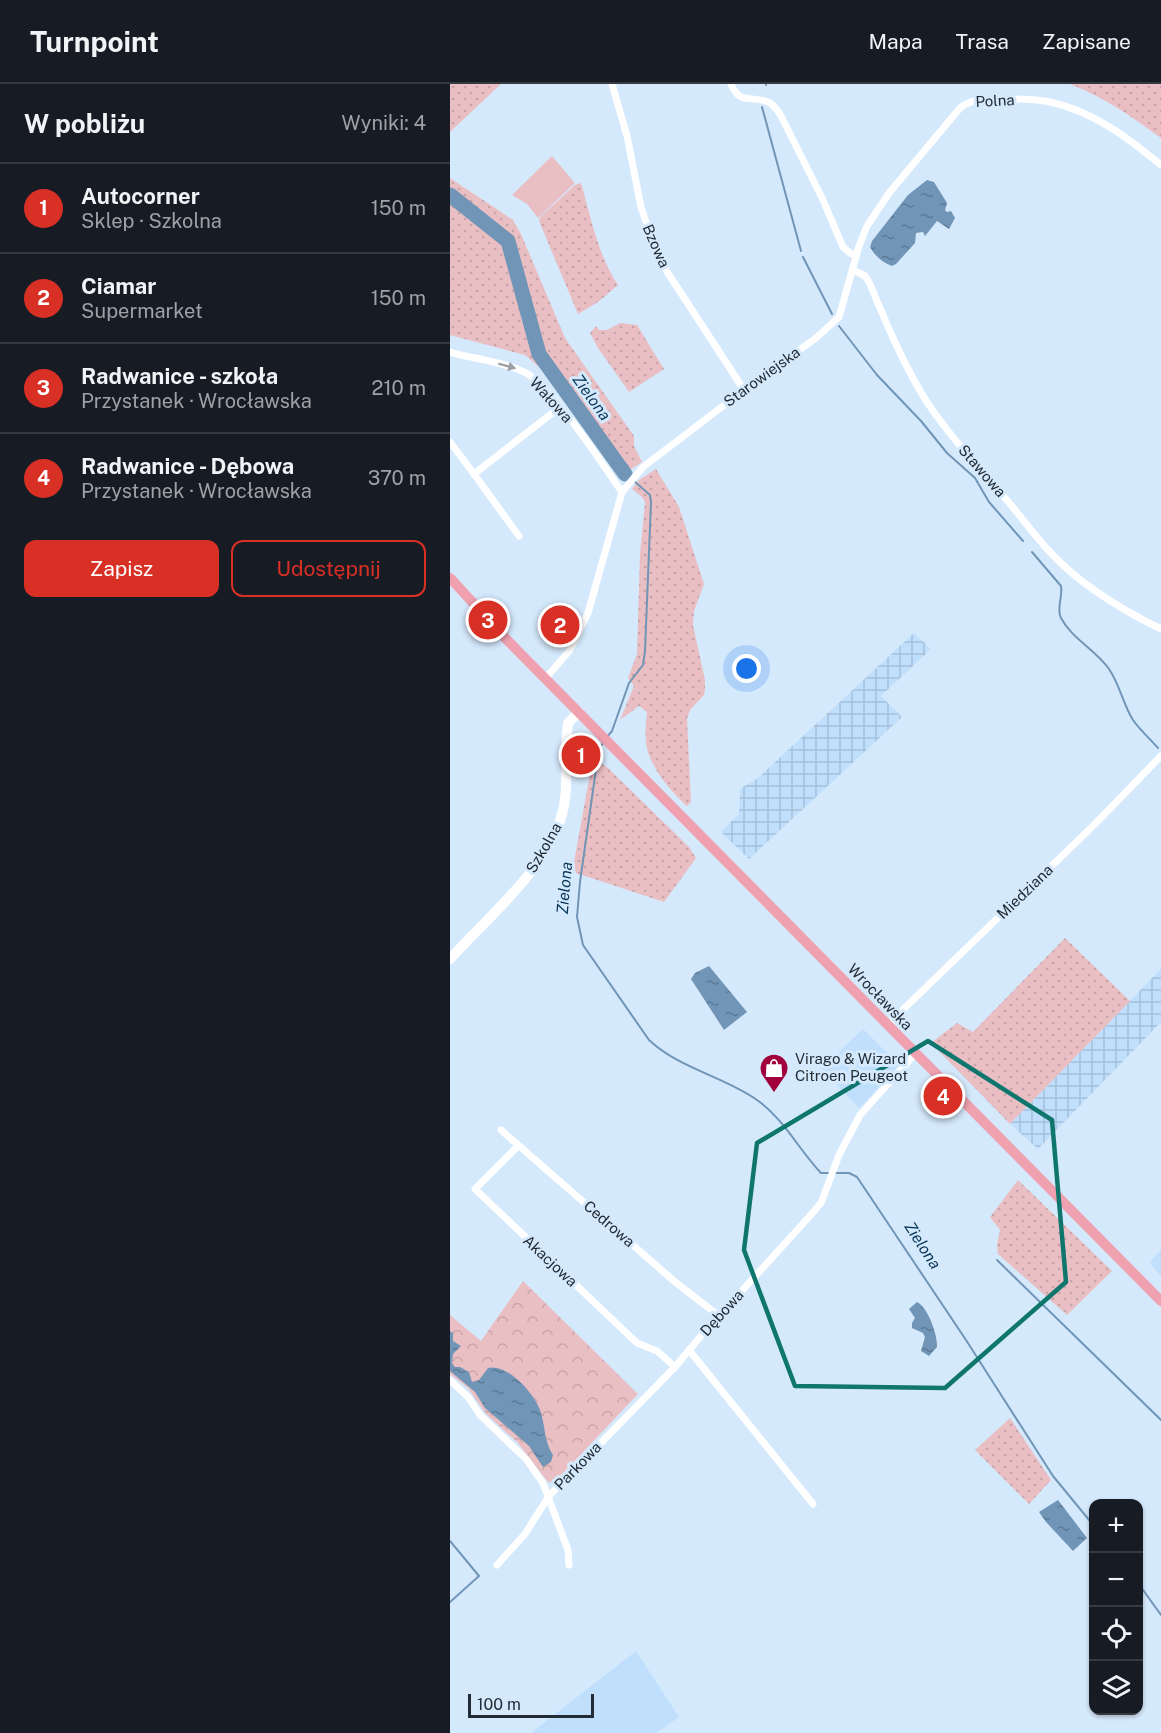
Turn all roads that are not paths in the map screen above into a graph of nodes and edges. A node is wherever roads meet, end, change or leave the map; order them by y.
1 (612, 84) edge
2 (731, 84) edge
3 (1161, 165) edge
4 (856, 256) junction
5 (853, 270) junction
6 (450, 352) edge
7 (744, 390) junction
8 (558, 404) junction
9 (450, 442) edge
10 (474, 474) junction
11 (625, 489) junction
12 (519, 536) dead end
13 (450, 578) edge
14 (1161, 629) edge
15 (545, 679) junction
16 (579, 712) junction
17 (1161, 756) edge
18 (450, 959) edge
19 (887, 1025) junction
20 (915, 1054) junction
21 (501, 1130) dead end
22 (518, 1146) junction
23 (1161, 1301) edge
24 (719, 1316) junction
25 (688, 1350) junction
26 (675, 1367) junction
27 (450, 1380) edge
28 (549, 1496) junction
29 (813, 1504) dead end
30 (497, 1565) dead end
31 (569, 1565) dead end

1 - 7 street, Bzowa
2 - 4 street
3 - 4 street, Polna
4 - 5 street, Starowiejska
5 - 7 street, Starowiejska
5 - 14 street, Stawowa
6 -> 8 street, Wałowa
7 - 11 street, Starowiejska
8 - 10 street
8 - 11 street, Wałowa
9 - 10 street
10 - 12 street
11 - 15 street, Starowiejska
13 - 15 main road, Wrocławska
15 - 16 main road, Wrocławska
16 - 18 street, Szkolna
16 - 19 main road, Wrocławska
17 - 19 street, Miedziana
19 - 20 main road, Wrocławska
20 - 23 main road, Wrocławska
20 - 24 street, Dębowa
21 - 22 street, Cedrowa
22 - 24 street, Cedrowa
22 - 26 street, Akacjowa
24 - 25 street, Dębowa
25 - 26 street, Parkowa
25 - 29 street, Dębowa
26 - 28 street, Parkowa
27 - 28 street, Parkowa
28 - 30 street
28 - 31 street

